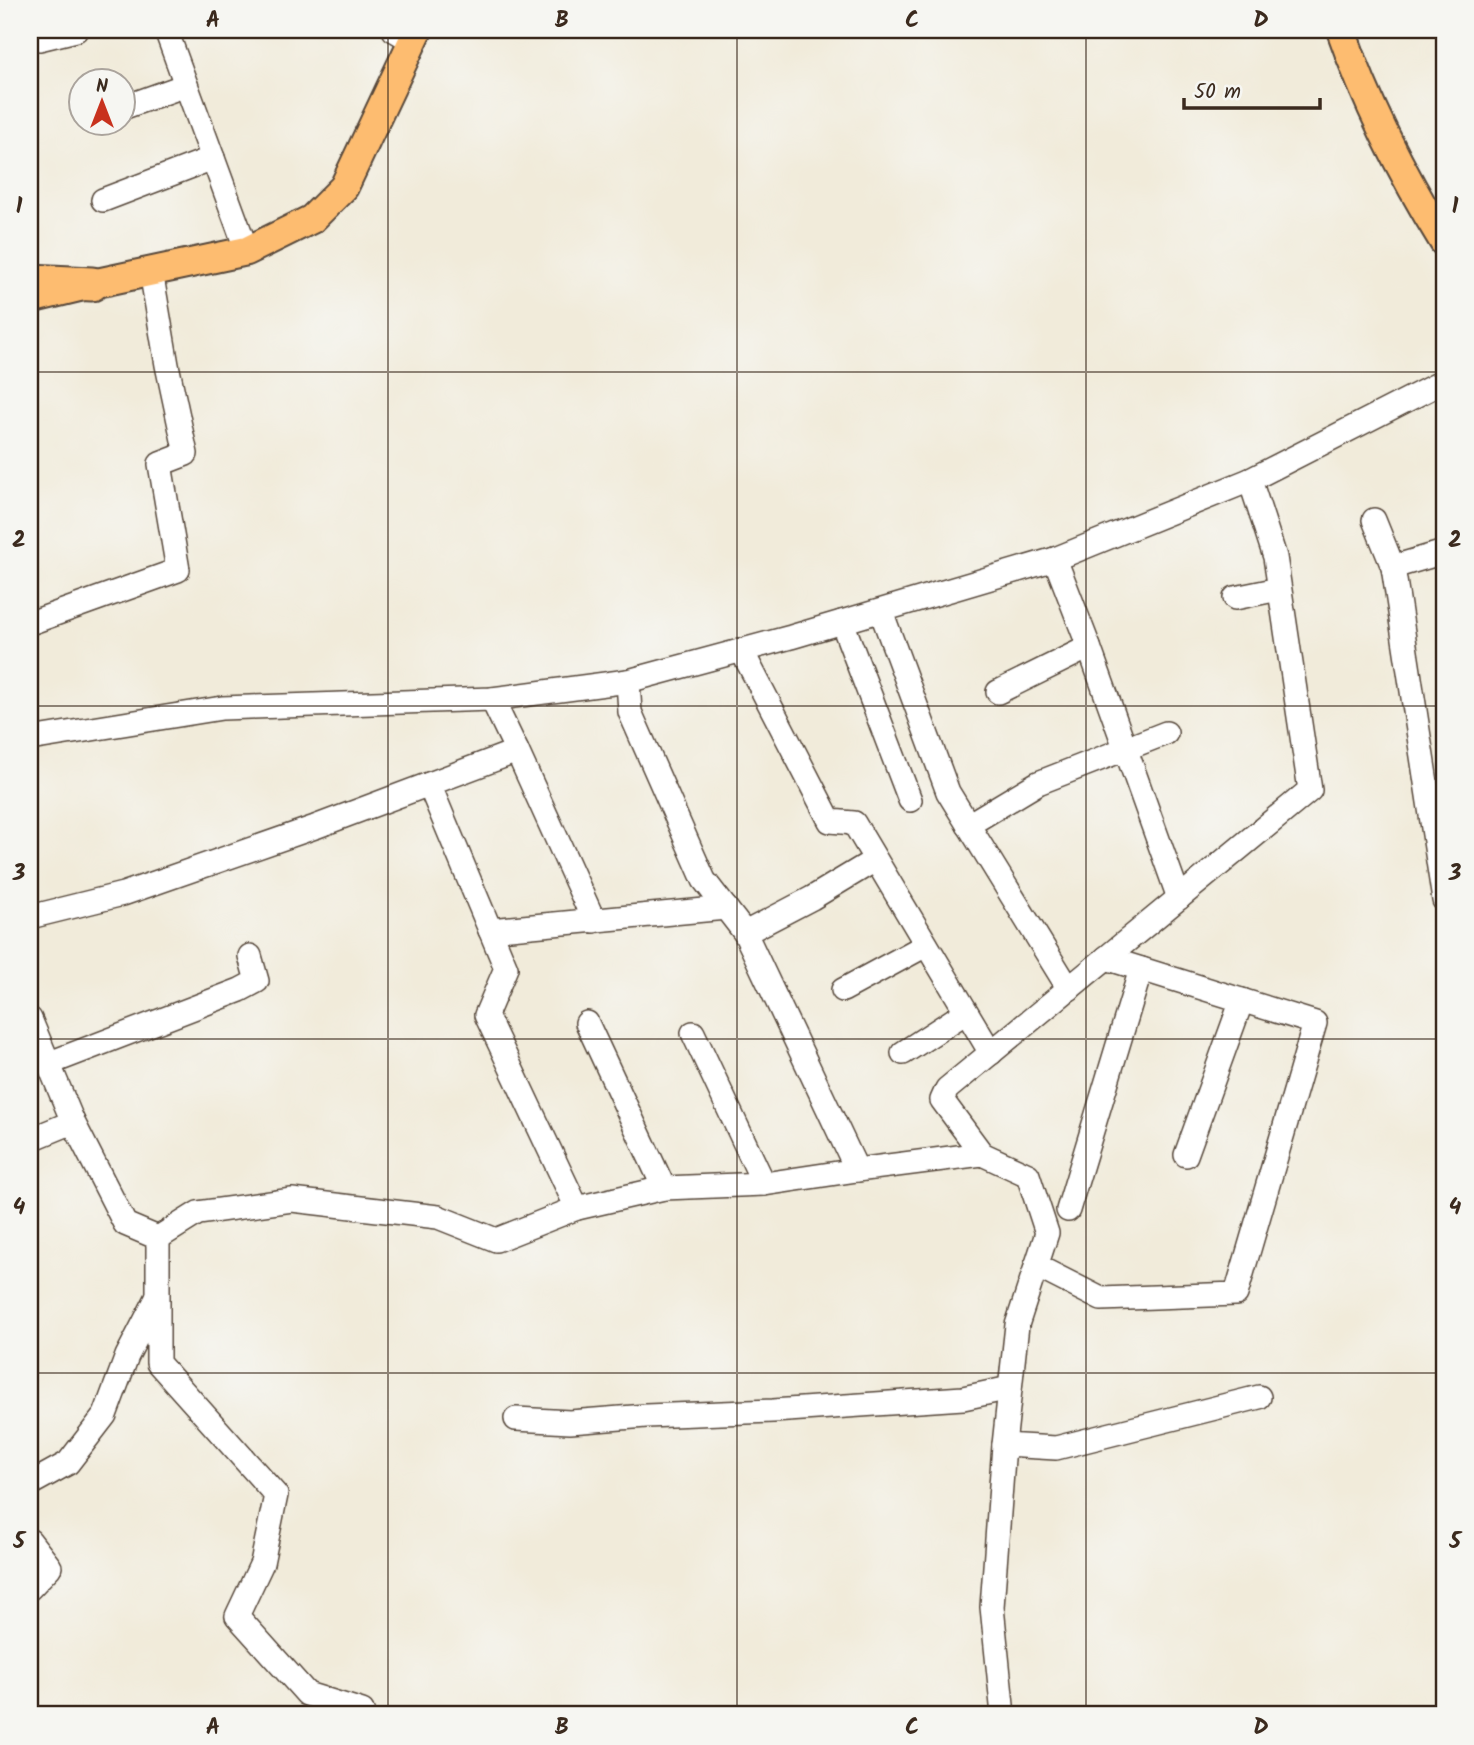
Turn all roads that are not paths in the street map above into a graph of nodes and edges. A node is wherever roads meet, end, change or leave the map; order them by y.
1 (75, 30) edge
2 (166, 30) edge
3 (1340, 30) edge
4 (408, 34) edge
5 (39, 40) dead end
6 (186, 85) junction
7 (136, 103) edge
8 (213, 158) junction
9 (103, 200) dead end
10 (1444, 242) edge
11 (247, 251) junction
12 (151, 271) junction
13 (30, 281) edge
14 (92, 284) junction
15 (30, 299) edge
16 (1444, 381) edge
17 (1250, 480) junction
18 (1374, 520) dead end
19 (1444, 552) edge
20 (1055, 559) junction
21 (1393, 567) junction
22 (1279, 589) junction
23 (1235, 598) dead end
24 (881, 611) junction
25 (842, 622) junction
26 (30, 623) edge
27 (1089, 647) junction
28 (742, 651) junction
29 (628, 681) junction
30 (998, 692) dead end
31 (492, 699) junction
32 (1166, 733) dead end
33 (30, 739) edge
34 (1125, 749) junction
35 (517, 751) junction
36 (429, 784) junction
37 (910, 800) dead end
38 (968, 825) junction
39 (875, 860) junction
40 (1179, 898) junction
41 (1444, 900) edge
42 (726, 908) junction
43 (30, 918) edge
44 (594, 922) junction
45 (490, 930) junction
46 (745, 933) junction
47 (926, 945) junction
48 (250, 956) dead end
49 (1106, 958) junction
50 (1141, 969) junction
51 (1069, 989) junction
52 (844, 990) dead end
53 (1241, 1000) junction
54 (966, 1012) junction
55 (30, 1018) edge
56 (587, 1023) dead end
57 (693, 1032) dead end
58 (903, 1053) dead end
59 (991, 1053) junction
60 (50, 1063) junction
61 (73, 1122) junction
62 (30, 1142) edge
63 (982, 1154) junction
64 (1186, 1156) dead end
65 (857, 1170) junction
66 (764, 1184) junction
67 (664, 1188) junction
68 (577, 1208) junction
69 (1068, 1210) dead end
70 (158, 1238) junction
71 (1036, 1266) junction
72 (158, 1295) junction
73 (1010, 1388) junction
74 (1259, 1397) dead end
75 (516, 1419) dead end
76 (1004, 1445) junction
77 (30, 1484) edge
78 (30, 1541) edge
79 (30, 1588) edge
80 (363, 1715) edge
81 (1003, 1715) edge

1 - 5 street
2 - 6 street
3 - 10 main road
4 - 11 main road
6 - 7 street
6 - 8 street
8 - 9 street
8 - 11 street
11 - 12 main road
12 - 14 main road
12 - 26 street
13 - 14 highway
14 - 15 main road
16 - 17 street
17 - 20 street
17 - 22 street
18 - 21 street
19 - 21 street
20 - 24 street
20 - 27 street
21 - 41 street
22 - 23 street
22 - 40 street
24 - 25 street
24 - 38 street
25 - 28 street
25 - 37 street
27 - 30 street
27 - 34 street
28 - 29 street
28 - 39 street
29 - 31 street
29 - 42 street
31 - 33 street
31 - 35 street
32 - 34 street
34 - 38 street
34 - 40 street
35 - 36 street
35 - 44 street
36 - 43 street
36 - 45 street
38 - 51 street
39 - 46 street
39 - 47 street
40 - 49 street
42 - 44 street
42 - 46 street
44 - 45 street
45 - 68 street
46 - 65 street
47 - 52 street
47 - 54 street
48 - 60 street
49 - 50 street
49 - 51 street
50 - 53 street
50 - 69 street
51 - 59 street
53 - 64 street
53 - 71 street
54 - 58 street
54 - 59 street
55 - 60 street
56 - 67 street
57 - 66 street
59 - 63 street
60 - 61 street
61 - 62 street
61 - 70 street
63 - 65 street
63 - 71 street
65 - 66 street
66 - 67 street
67 - 68 street
68 - 70 street
70 - 72 street
71 - 73 street
72 - 77 street
72 - 80 street
73 - 75 street
73 - 76 street
74 - 76 street
76 - 81 street
78 - 79 street

